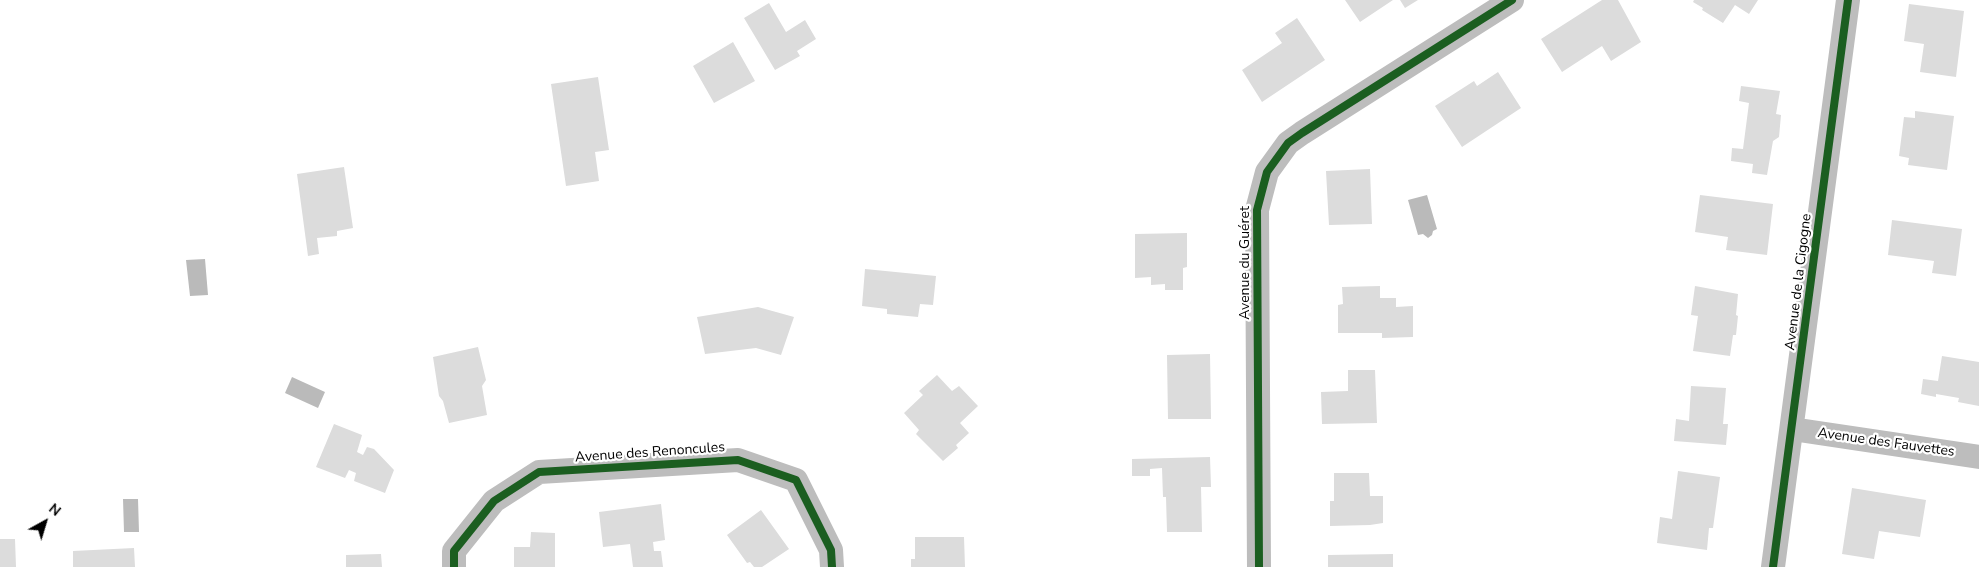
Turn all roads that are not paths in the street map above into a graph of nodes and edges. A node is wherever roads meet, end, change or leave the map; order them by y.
1 (1512, 0) edge
2 (1848, 0) edge
3 (1792, 429) junction
4 (1979, 457) edge
5 (454, 567) edge
6 (832, 567) edge
7 (1259, 567) edge
8 (1773, 567) edge

1 - 7 street, Avenue du Guéret
2 - 3 street, Avenue de la Cigogne
3 - 4 street, Avenue des Fauvettes
3 - 8 street, Avenue de la Cigogne
5 - 6 street, Avenue des Renoncules

